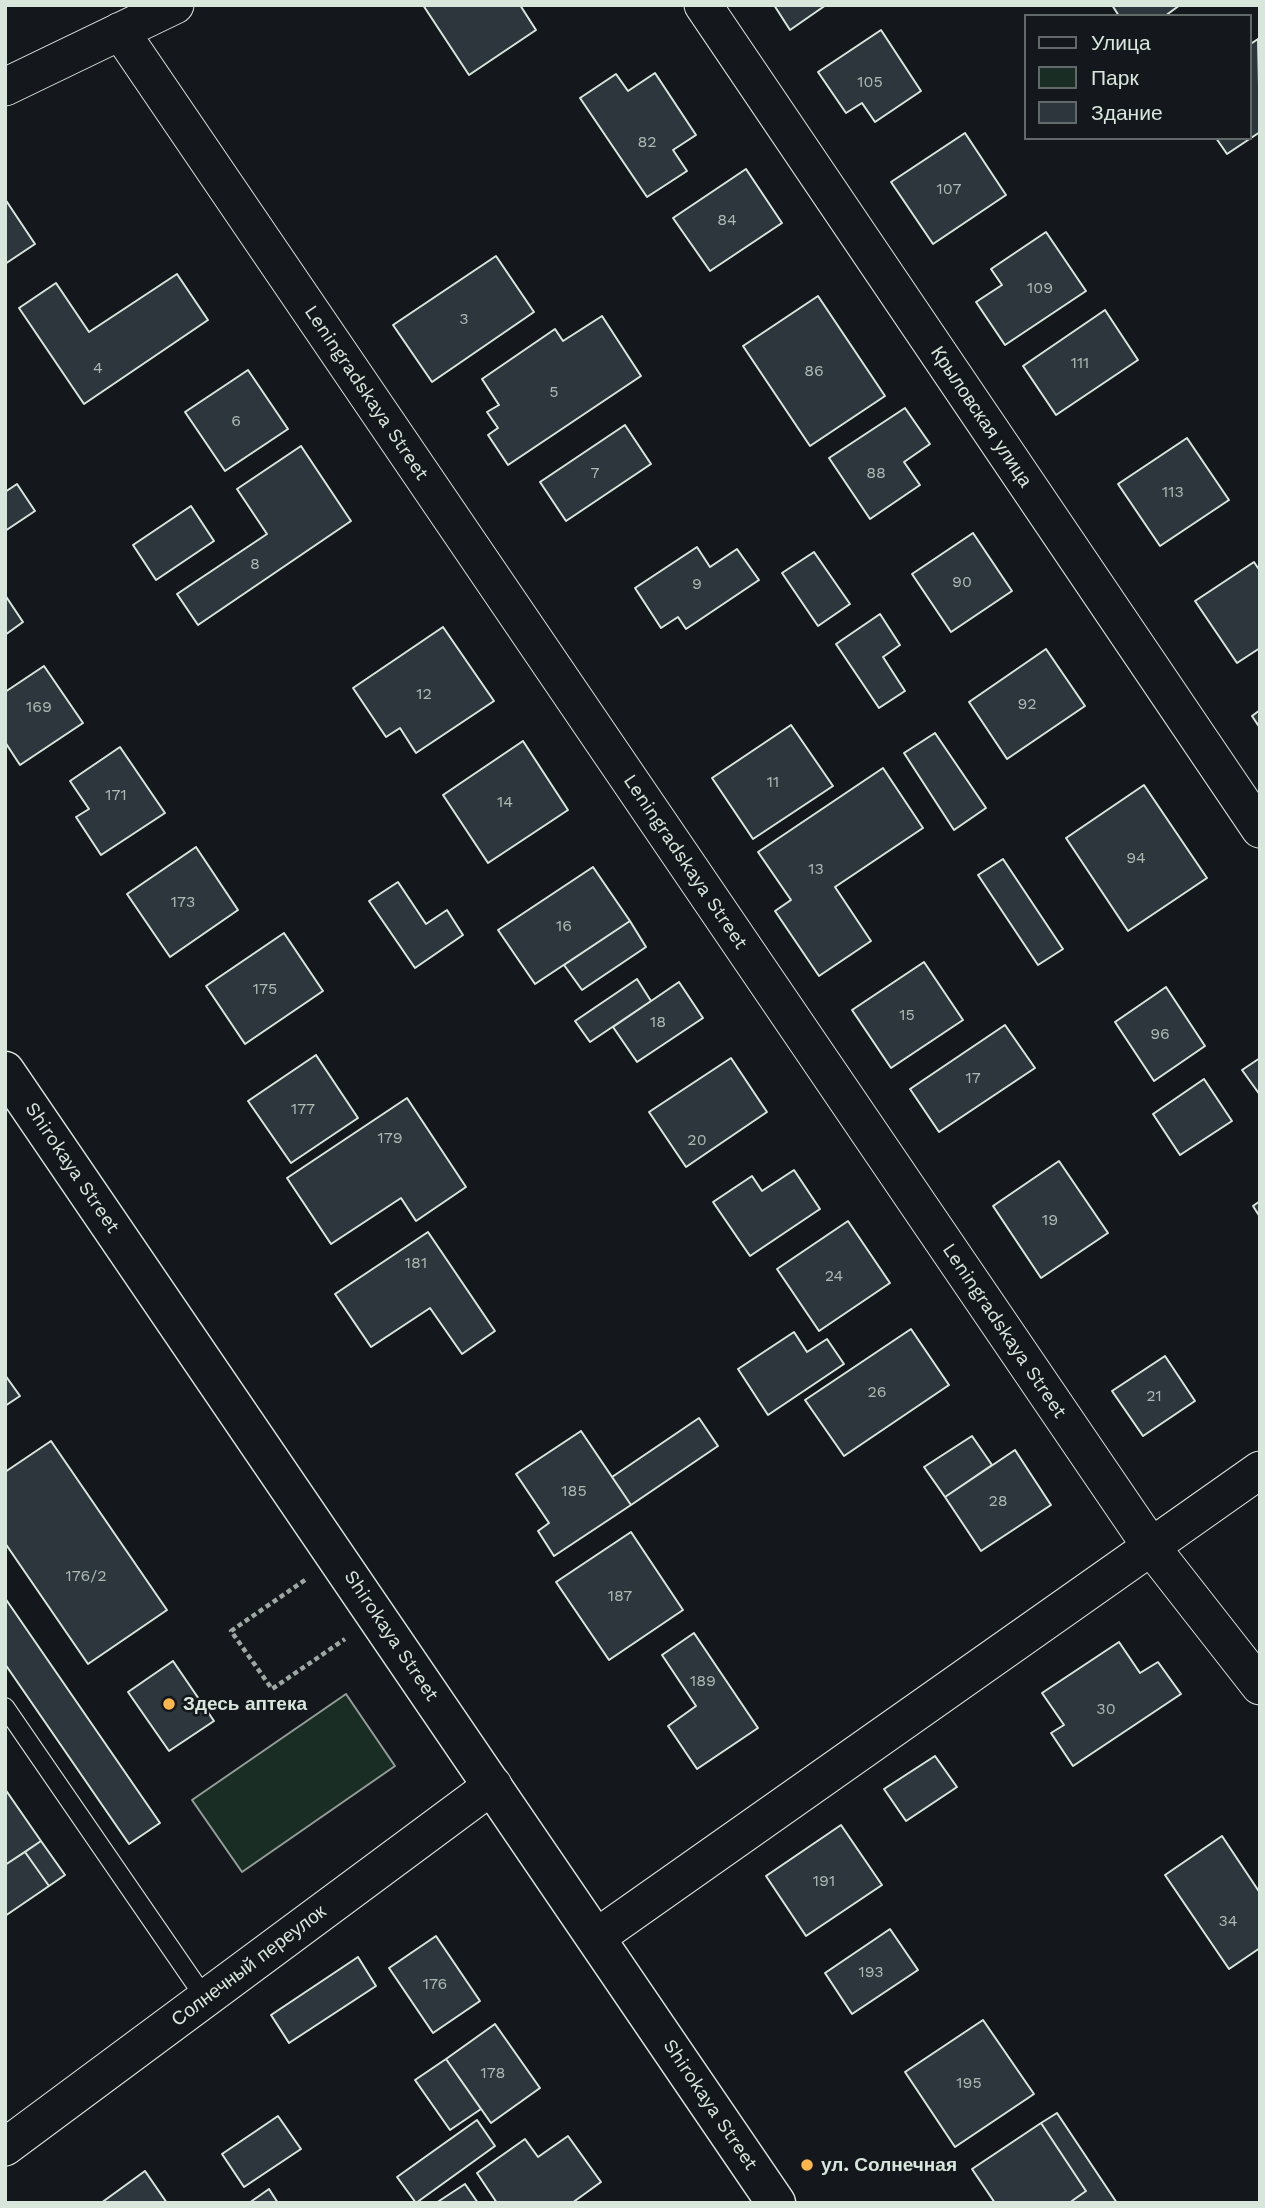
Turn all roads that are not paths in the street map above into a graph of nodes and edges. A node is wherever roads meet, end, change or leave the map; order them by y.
1 (176, 5) edge
2 (703, 5) edge
3 (120, 31) junction
4 (5, 87) edge
5 (1260, 829) edge
6 (10, 1089) edge
7 (1260, 1470) edge
8 (1152, 1548) junction
9 (1260, 1686) edge
10 (5, 1707) edge
11 (493, 1785) junction
12 (597, 1937) junction
13 (205, 1998) junction
14 (5, 2147) edge
15 (776, 2203) edge

1 - 3 street
2 - 5 street, Крыловская улица
3 - 4 street
3 - 8 street, Leningradskaya Street
6 - 11 street, Shirokaya Street
7 - 8 street
8 - 9 street, Leningradskaya Street
8 - 12 street
10 - 13 lane
11 - 12 street, Shirokaya Street
11 - 13 street, Солнечный переулок
12 - 15 street, Shirokaya Street
13 - 14 street, Солнечный переулок

